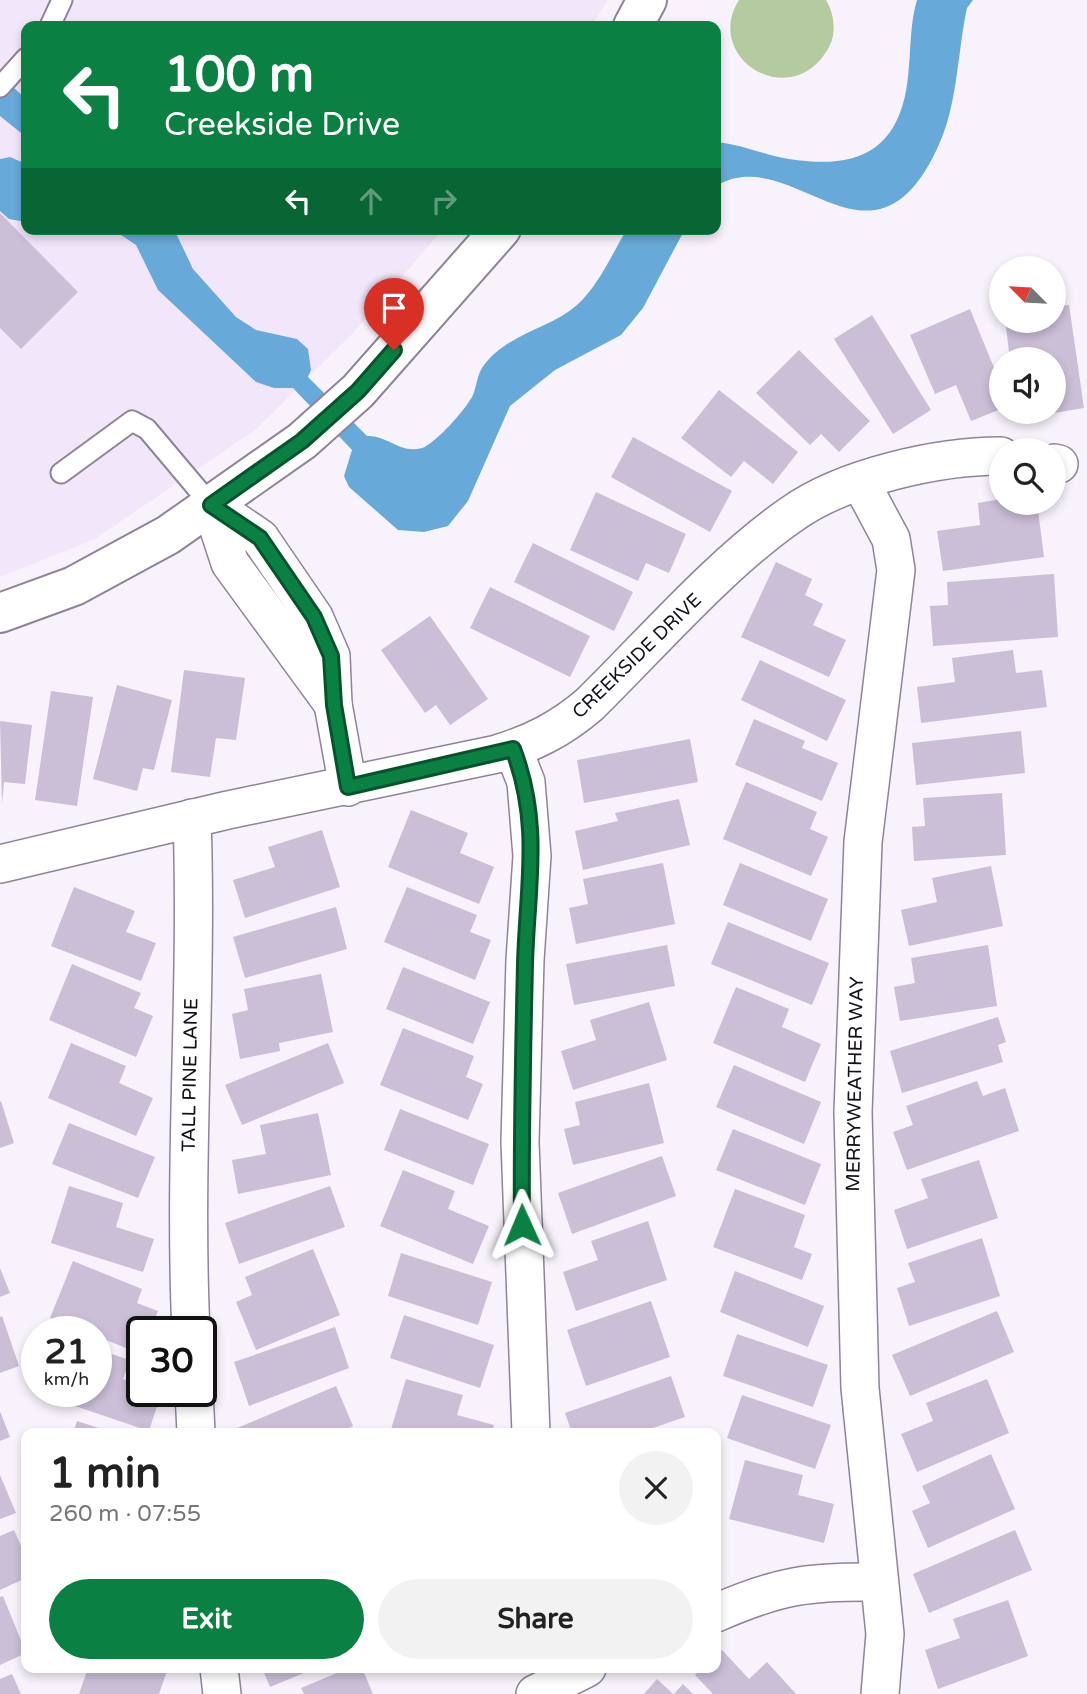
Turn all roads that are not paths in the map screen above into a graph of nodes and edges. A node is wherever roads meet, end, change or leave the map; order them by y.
1 (62, 0) edge
2 (648, 0) edge
3 (52, 21) edge
4 (636, 21) edge
5 (21, 64) edge
6 (0, 87) edge
7 (497, 235) edge
8 (989, 456) edge
9 (61, 473) dead end
10 (862, 483) junction
11 (211, 505) junction
12 (0, 613) edge
13 (513, 749) junction
14 (348, 787) junction
15 (192, 818) junction
16 (0, 864) edge
17 (191, 1316) edge
18 (195, 1407) edge
19 (196, 1428) edge
20 (531, 1428) edge
21 (879, 1583) junction
22 (721, 1611) edge
23 (220, 1673) edge
24 (574, 1673) edge
25 (222, 1694) edge
26 (536, 1694) edge
27 (880, 1694) edge

1 - 3 lane
2 - 4 street
5 - 6 lane
7 - 11 street
8 - 10 street, CREEKSIDE DRIVE
9 - 11 lane
10 - 13 street, CREEKSIDE DRIVE
10 - 21 street, MERRYWEATHER WAY
11 - 12 street
11 - 14 street
13 - 14 street, CREEKSIDE DRIVE
13 - 20 street
14 - 15 street, CREEKSIDE DRIVE
15 - 16 street, CREEKSIDE DRIVE
15 - 17 street, TALL PINE LANE
18 - 19 street
21 - 22 street
21 - 27 street, MERRYWEATHER WAY
23 - 25 street
24 - 26 street

